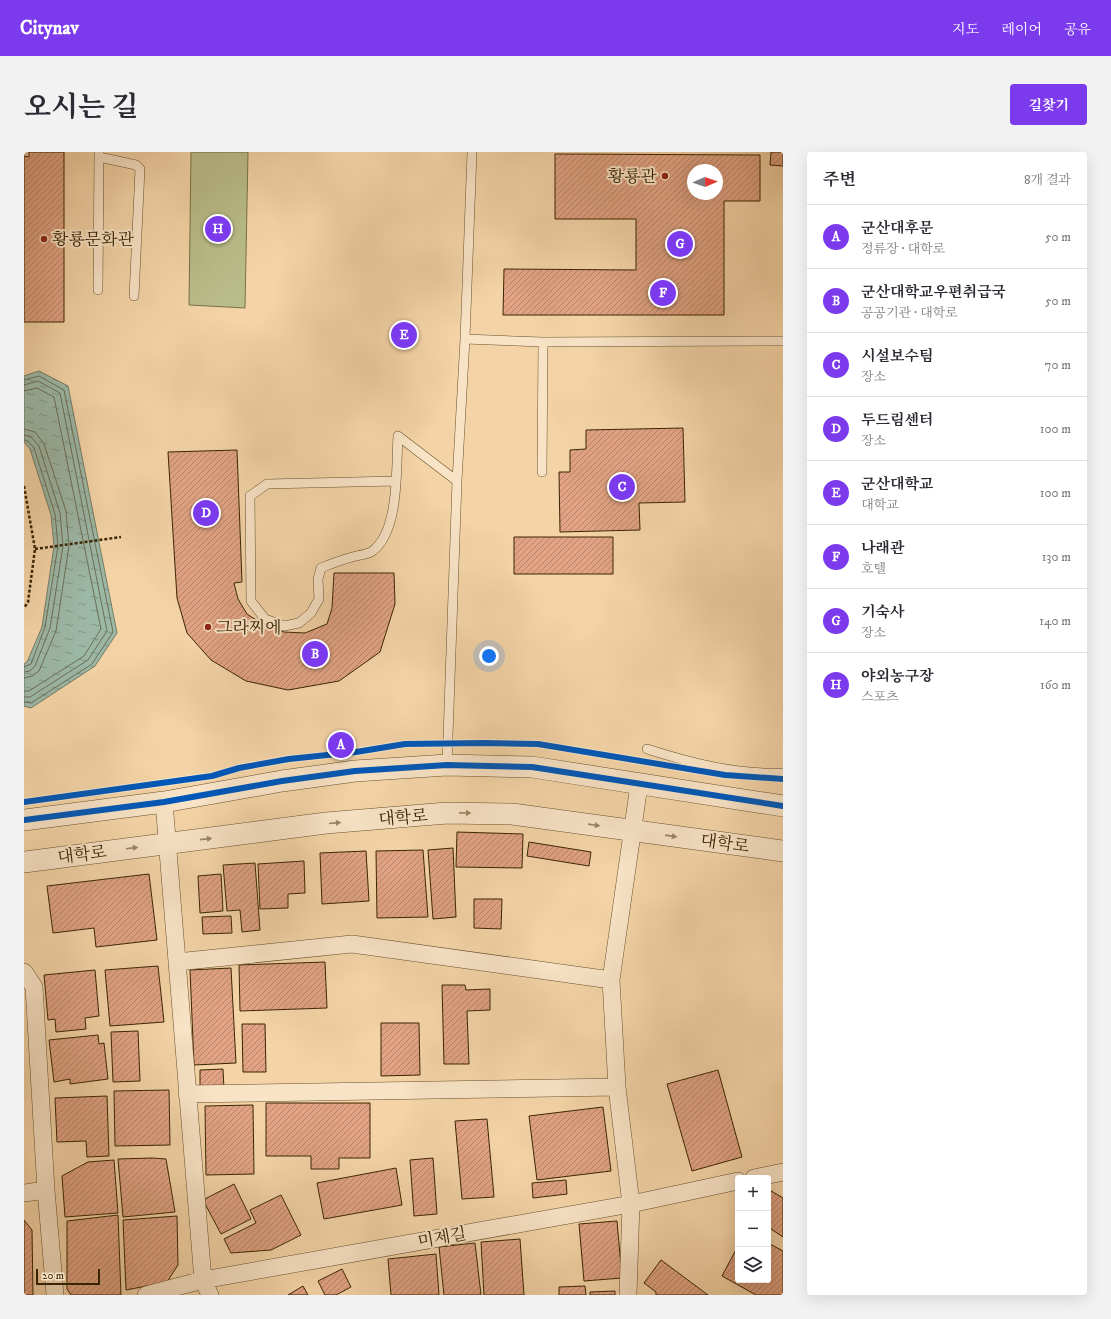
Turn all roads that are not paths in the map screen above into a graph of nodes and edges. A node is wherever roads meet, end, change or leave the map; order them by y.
1 (472, 152) edge
2 (99, 154) edge
3 (98, 290) dead end
4 (134, 296) dead end
5 (465, 339) junction
6 (783, 341) edge
7 (543, 342) junction
8 (542, 472) dead end
9 (457, 480) junction
10 (396, 481) junction
11 (647, 749) dead end
12 (447, 765) junction
13 (783, 773) edge
14 (639, 785) junction
15 (164, 802) junction
16 (783, 806) edge
17 (24, 820) edge
18 (633, 831) junction
19 (168, 843) junction
20 (783, 851) edge
21 (24, 862) edge
22 (177, 962) junction
23 (24, 972) edge
24 (611, 980) junction
25 (617, 1087) junction
26 (187, 1094) junction
27 (783, 1172) edge
28 (768, 1175) edge
29 (735, 1182) edge
30 (46, 1190) junction
31 (24, 1192) edge
32 (631, 1204) junction
33 (203, 1280) junction
34 (55, 1295) edge
35 (146, 1295) edge
36 (210, 1295) edge
37 (628, 1295) edge

1 - 5 lane
2 - 3 lane
2 - 4 lane
5 - 7 lane
5 - 9 lane
6 - 7 lane
7 - 8 lane
9 - 10 lane
9 - 12 lane
10 - 10 lane
11 - 13 lane
12 - 14 street
12 - 15 street
14 - 16 street
14 - 18 street
15 - 17 street
15 - 19 street
19 -> 18 street, 대학로
18 -> 20 street, 대학로
18 - 24 street
21 -> 19 street, 대학로
19 - 22 street
22 - 24 street
22 - 26 street
23 - 30 street
24 - 25 street
25 - 26 street
25 - 32 street
26 - 33 street
27 - 28 street
29 - 32 street, 미제길
30 - 31 street
30 - 34 street
32 - 33 street, 미제길
32 - 37 street
33 - 35 street, 미제길
33 - 36 street

